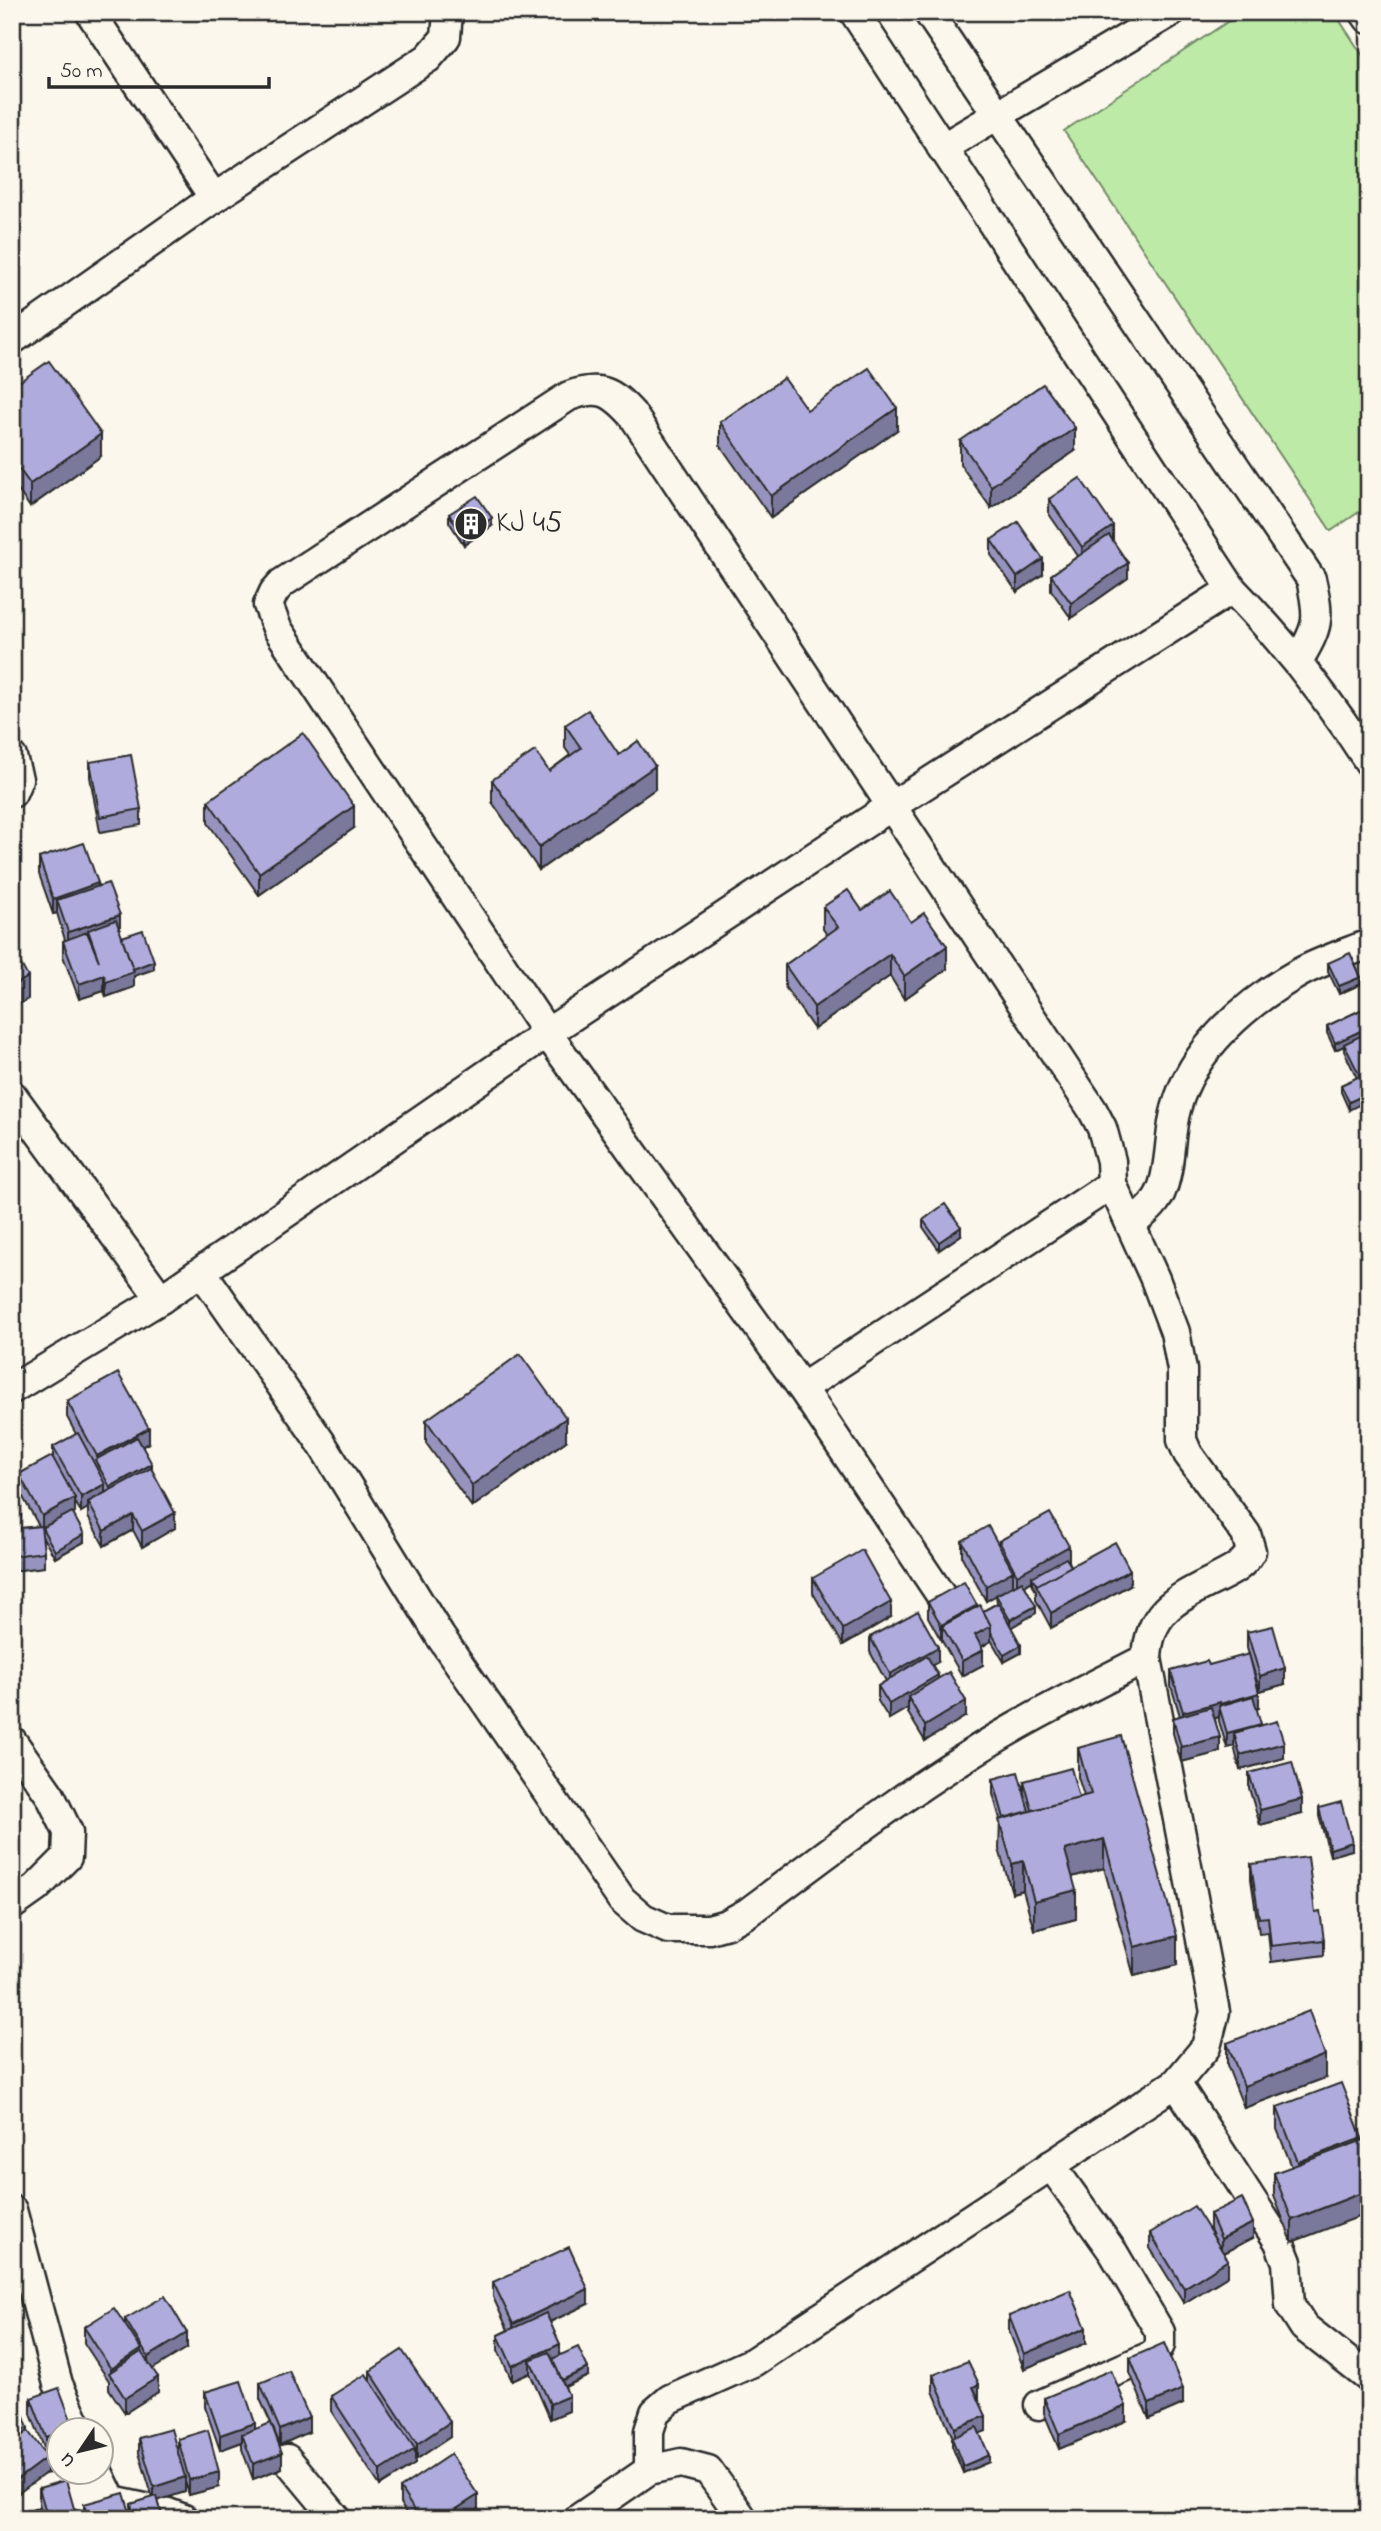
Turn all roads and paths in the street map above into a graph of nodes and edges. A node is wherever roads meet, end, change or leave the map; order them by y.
1 (90, 12) edge
2 (448, 12) edge
3 (854, 12) edge
4 (928, 12) edge
5 (1171, 12) edge
6 (1364, 12) edge
7 (1369, 19) edge
8 (996, 115) junction
9 (942, 148) junction
10 (214, 198) junction
11 (12, 340) edge
12 (1232, 589) junction
13 (1298, 661) junction
14 (12, 757) edge
15 (1369, 762) edge
16 (12, 793) edge
17 (890, 807) junction
18 (1369, 944) edge
19 (547, 1033) junction
20 (12, 1095) edge
21 (1112, 1184) junction
22 (1131, 1225) junction
23 (202, 1272) junction
24 (161, 1298) junction
25 (803, 1388) junction
26 (12, 1389) edge
27 (946, 1603) edge
28 (1147, 1658) junction
29 (12, 1741) edge
30 (12, 1905) edge
31 (1176, 2083) junction
32 (1051, 2165) junction
33 (12, 2210) edge
34 (1369, 2378) edge
35 (1039, 2406) dead end
36 (73, 2416) edge
37 (288, 2459) dead end
38 (649, 2470) junction
39 (105, 2486) edge
40 (112, 2501) junction
41 (12, 2505) edge
42 (184, 2519) edge
43 (337, 2519) edge
44 (578, 2519) edge
45 (743, 2519) edge

1 - 10 street
2 - 10 street
3 - 9 street
4 - 8 street
5 - 8 street
6 - 7 street
8 - 9 street
8 - 13 street
9 - 12 street
10 - 11 street
12 - 13 street
12 - 17 street
13 - 15 street
14 - 16 street
17 - 19 street
17 - 19 street
17 - 21 street
18 - 22 street
19 - 23 street
19 - 25 street
20 - 24 street
21 - 22 street
21 - 25 street
22 - 28 street
23 - 24 street
23 - 28 street
24 - 26 street
25 - 27 street
28 - 31 street
29 - 30 street
31 - 32 street
31 - 34 street
32 - 35 street
32 - 38 street
33 - 36 street
37 - 43 street
38 - 44 street
38 - 45 street
39 - 40 street
40 - 41 street
40 - 42 street

